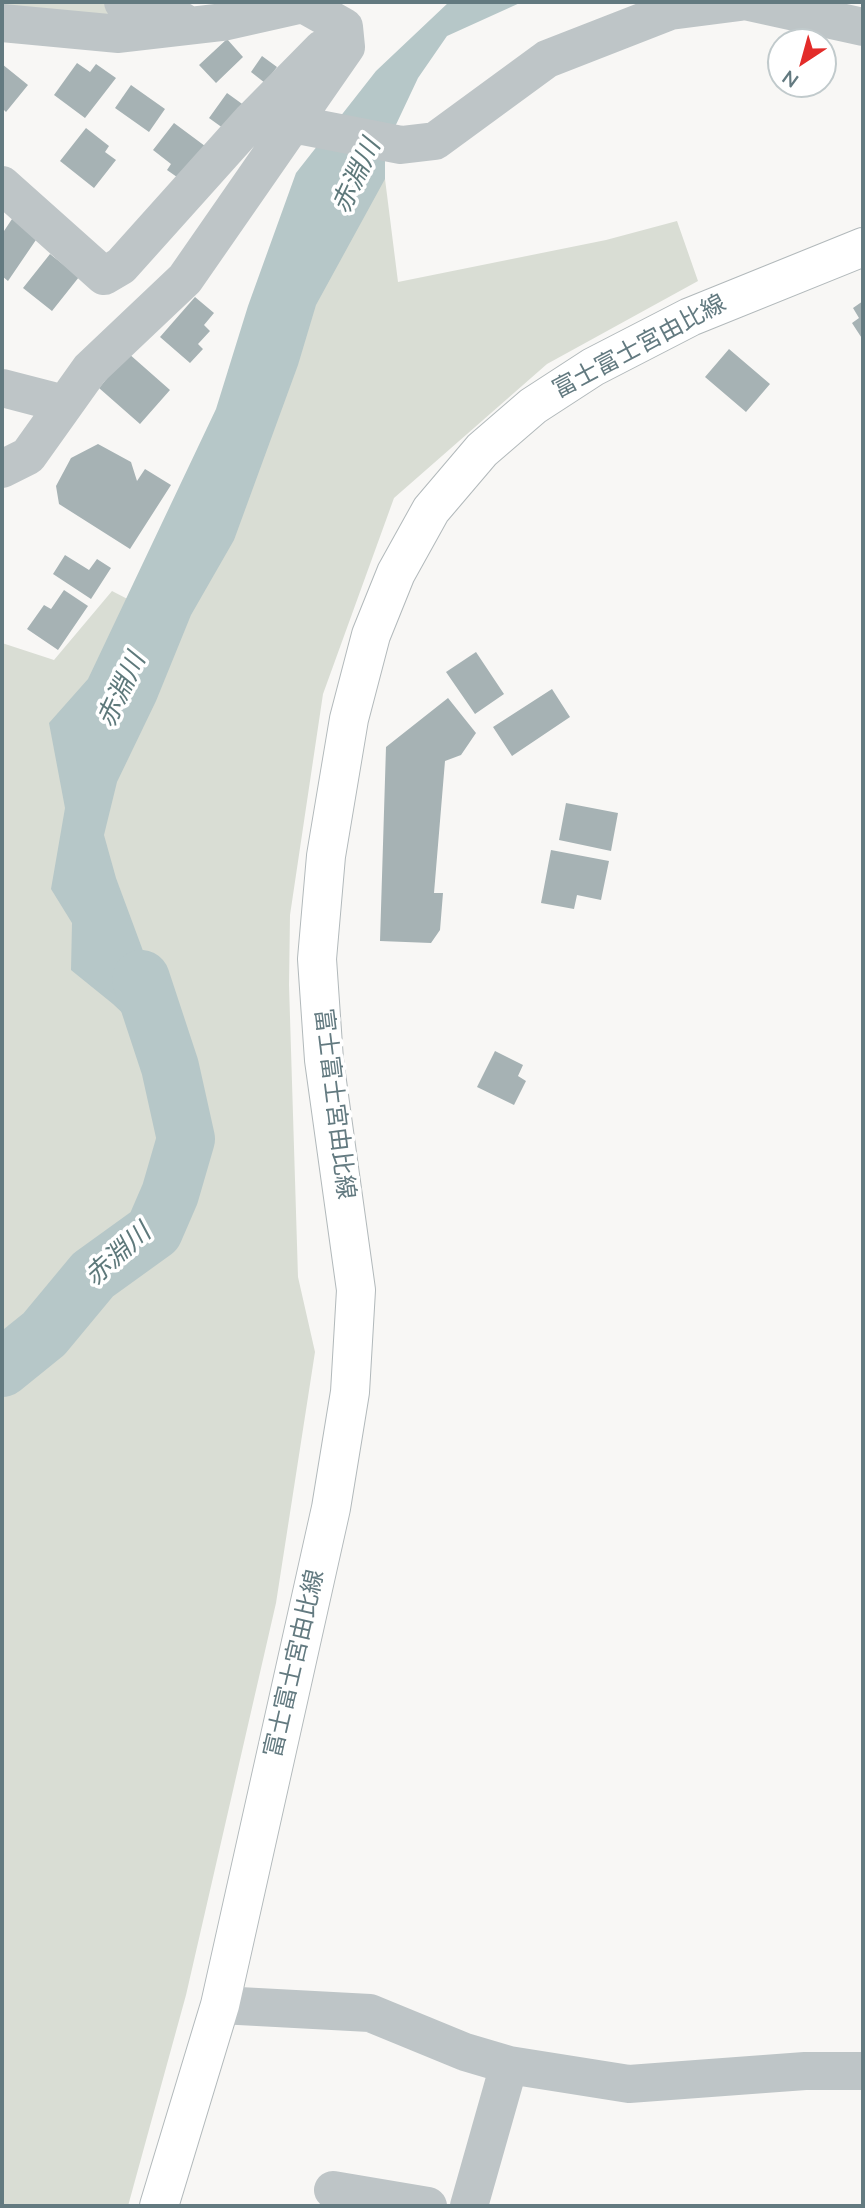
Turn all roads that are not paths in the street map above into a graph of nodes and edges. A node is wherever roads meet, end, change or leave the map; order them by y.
1 (123, 2) edge
2 (740, 2) edge
3 (748, 2) edge
4 (2, 23) edge
5 (194, 25) junction
6 (344, 27) junction
7 (863, 27) edge
8 (304, 126) junction
9 (2, 185) edge
10 (863, 247) edge
11 (2, 388) edge
12 (64, 404) junction
13 (2, 469) edge
14 (220, 2005) junction
15 (509, 2066) junction
16 (863, 2071) edge
17 (333, 2190) dead end
18 (159, 2206) edge
19 (428, 2206) edge
20 (469, 2206) edge

1 - 5 street
2 - 8 street
3 - 7 street
4 - 5 street
5 - 6 street
6 - 8 street
6 - 9 street
8 - 12 street
10 - 14 main road, 富士富士宮由比線
11 - 12 street
12 - 13 street
14 - 15 street
14 - 18 main road, 富士富士宮由比線
15 - 16 street
15 - 20 street
17 - 19 street

